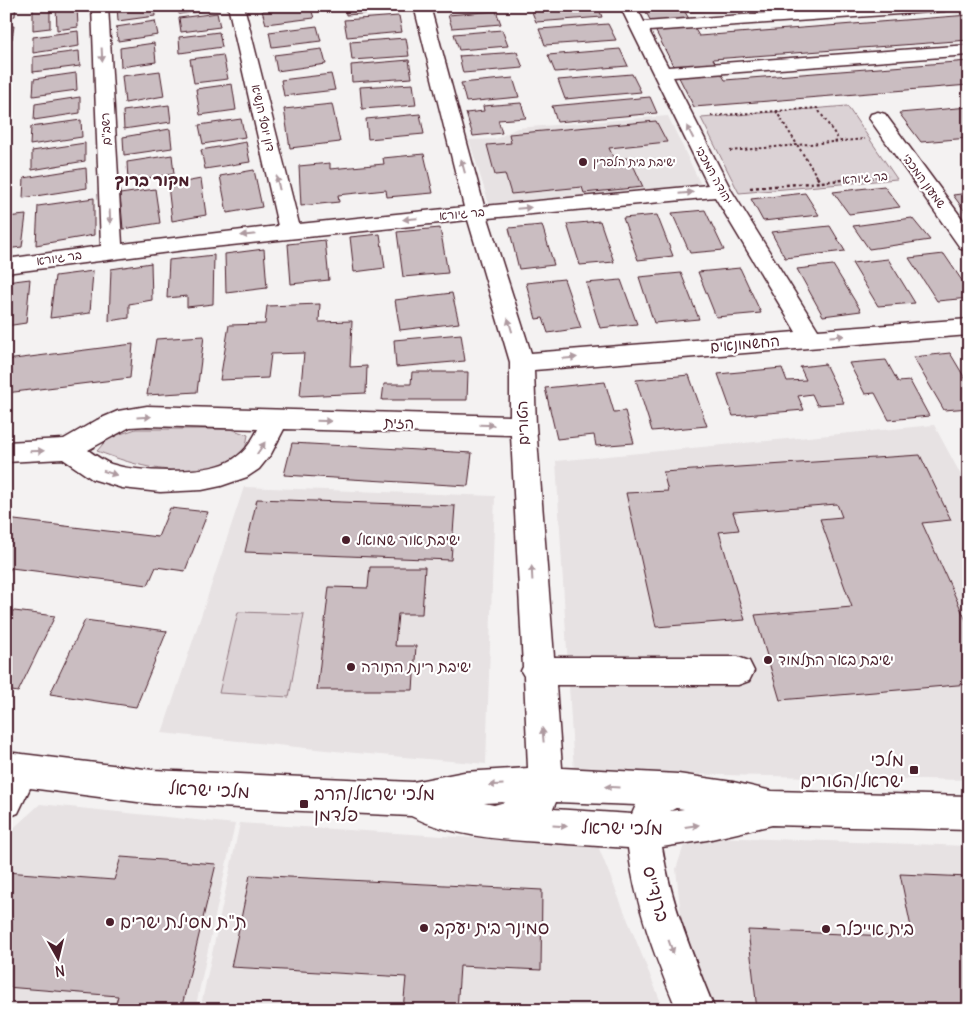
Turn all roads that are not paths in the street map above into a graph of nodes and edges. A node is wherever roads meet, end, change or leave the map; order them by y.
1 (100, 6) edge
2 (236, 6) edge
3 (422, 6) edge
4 (628, 6) edge
5 (944, 6) edge
6 (638, 27) junction
7 (969, 50) edge
8 (661, 72) junction
9 (878, 118) dead end
10 (721, 190) junction
11 (476, 213) junction
12 (290, 231) junction
13 (969, 244) edge
14 (112, 251) junction
15 (6, 266) edge
16 (969, 327) edge
17 (811, 338) junction
18 (522, 362) junction
19 (276, 420) junction
20 (523, 426) junction
21 (68, 449) junction
22 (6, 452) edge
23 (538, 671) junction
24 (738, 671) dead end
25 (13, 771) edge
26 (544, 784) junction
27 (678, 791) junction
28 (413, 799) junction
29 (6, 801) edge
30 (772, 808) junction
31 (969, 813) edge
32 (494, 822) junction
33 (644, 832) junction
34 (696, 1010) edge

1 -> 14 street, רשב"ם
12 -> 2 street, דון יוסף הנשיא
11 -> 3 street, הטורים
4 - 6 street, יהודה המכבי
5 - 6 street
6 - 8 street, יהודה המכבי
7 - 8 street
10 -> 8 street, יהודה המכבי
9 - 13 street, שמעון המכבי
11 -> 10 street, בר גיורא
10 - 17 street, יהודה המכבי
11 -> 12 street, בר גיורא
18 -> 11 street, הטורים
12 -> 14 street, בר גיורא
14 - 15 street, בר גיורא
17 -> 16 street, החשמונאים
18 -> 17 street, החשמונאים
18 - 20 street, הטורים
19 -> 20 street, הזית
21 -> 19 street, הזית
21 -> 19 street
23 -> 20 street, הטורים
22 -> 21 street, הזית
23 - 24 street
26 -> 23 street, הטורים
25 - 28 street, מלכי ישראל
25 - 29 street
27 -> 26 street, מלכי ישראל
26 -> 28 street, מלכי ישראל
26 - 32 street, הטורים
27 - 30 street, מלכי ישראל
27 - 33 street, ברנדייס
28 - 32 street, מלכי ישראל
30 - 31 street, מלכי ישראל
33 -> 30 street, מלכי ישראל
32 -> 33 street, מלכי ישראל
33 -> 34 street, ברנדייס

